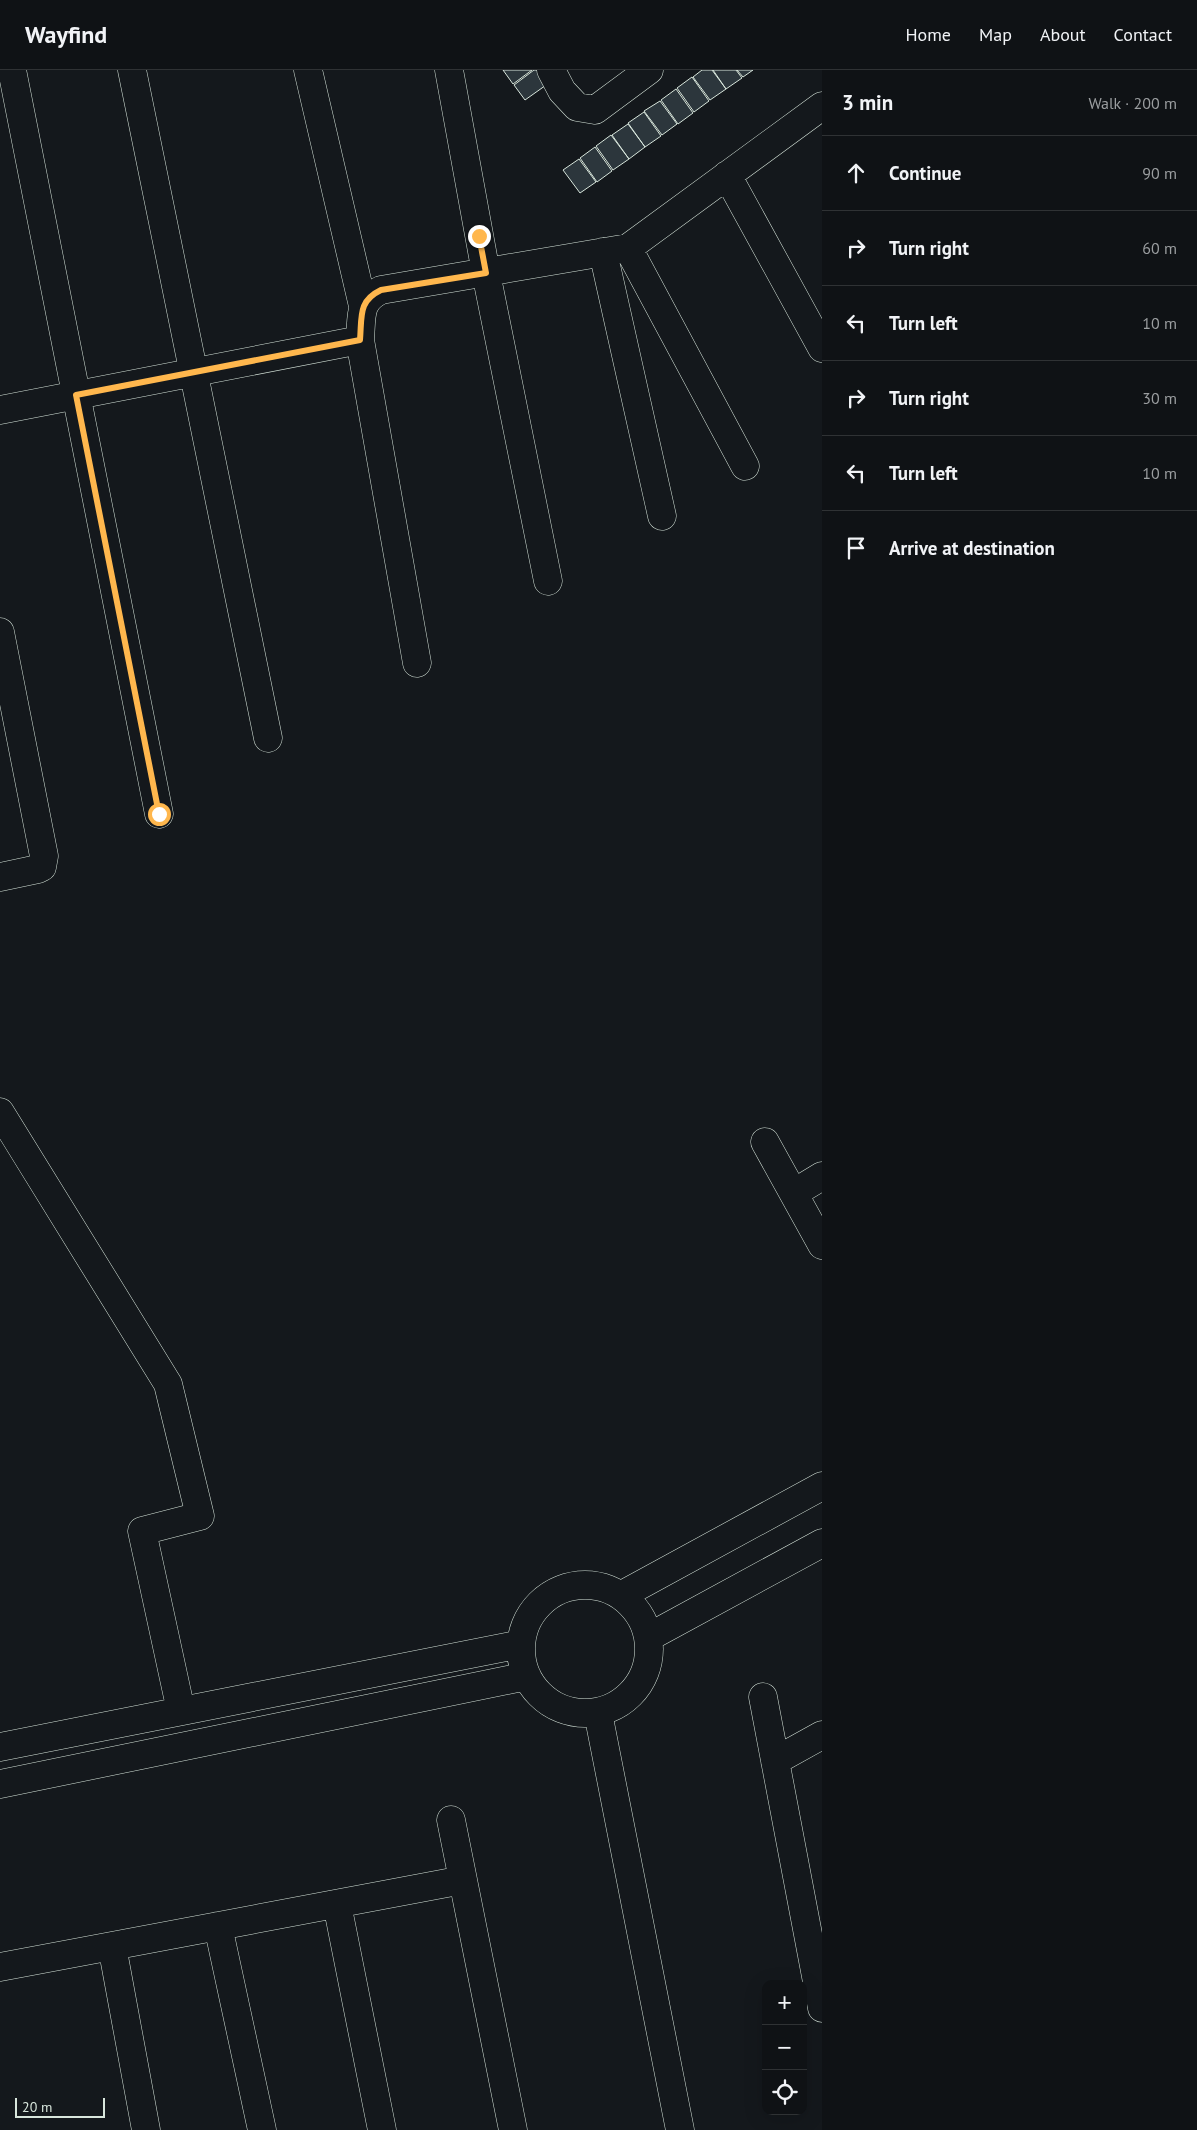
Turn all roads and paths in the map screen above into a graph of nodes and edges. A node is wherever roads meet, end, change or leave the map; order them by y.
1 (12, 70) edge
2 (132, 70) edge
3 (308, 70) edge
4 (449, 70) edge
5 (550, 70) edge
6 (649, 70) edge
7 (822, 106) edge
8 (727, 175) junction
9 (615, 250) junction
10 (486, 273) junction
11 (363, 306) junction
12 (360, 340) junction
13 (822, 348) edge
14 (194, 371) junction
15 (76, 395) junction
16 (0, 410) edge
17 (745, 466) dead end
18 (662, 516) dead end
19 (548, 581) dead end
20 (0, 632) edge
21 (416, 664) dead end
22 (268, 738) dead end
23 (159, 814) dead end
24 (0, 877) edge
25 (0, 1112) edge
26 (765, 1142) dead end
27 (822, 1176) edge
28 (794, 1192) junction
29 (822, 1245) edge
30 (822, 1486) edge
31 (822, 1543) edge
32 (622, 1595) junction
33 (649, 1637) junction
34 (520, 1644) junction
35 (527, 1676) junction
36 (764, 1697) dead end
37 (182, 1711) junction
38 (598, 1713) junction
39 (822, 1735) edge
40 (0, 1747) edge
41 (775, 1761) junction
42 (0, 1784) edge
43 (451, 1820) dead end
44 (463, 1880) junction
45 (337, 1904) junction
46 (218, 1926) junction
47 (112, 1946) junction
48 (0, 1967) edge
49 (822, 2008) edge
50 (146, 2130) edge
51 (262, 2130) edge
52 (382, 2130) edge
53 (513, 2130) edge
54 (680, 2130) edge

1 - 15 street
2 - 14 street
3 - 11 street
4 - 10 street
5 - 6 street
7 - 8 street
8 - 9 street
8 - 13 street
9 - 10 street
9 - 17 street
9 - 18 street
10 - 11 street
10 - 19 street
11 - 12 street
12 - 14 street
12 - 21 street
14 - 15 street
14 - 22 street
15 - 16 street
15 - 23 street
20 - 24 street
25 - 37 street
26 - 28 street
27 - 28 street
28 - 29 street
30 - 32 street
31 - 33 street
32 - 33 street
32 - 34 street
33 - 38 street
34 - 35 street
34 - 37 street
35 - 38 street
35 - 42 street
36 - 41 street
37 - 40 street
38 - 54 street
39 - 41 street
41 - 49 street
43 - 44 street
44 - 45 street
44 - 53 street
45 - 46 street
45 - 52 street
46 - 47 street
46 - 51 street
47 - 48 street
47 - 50 street

